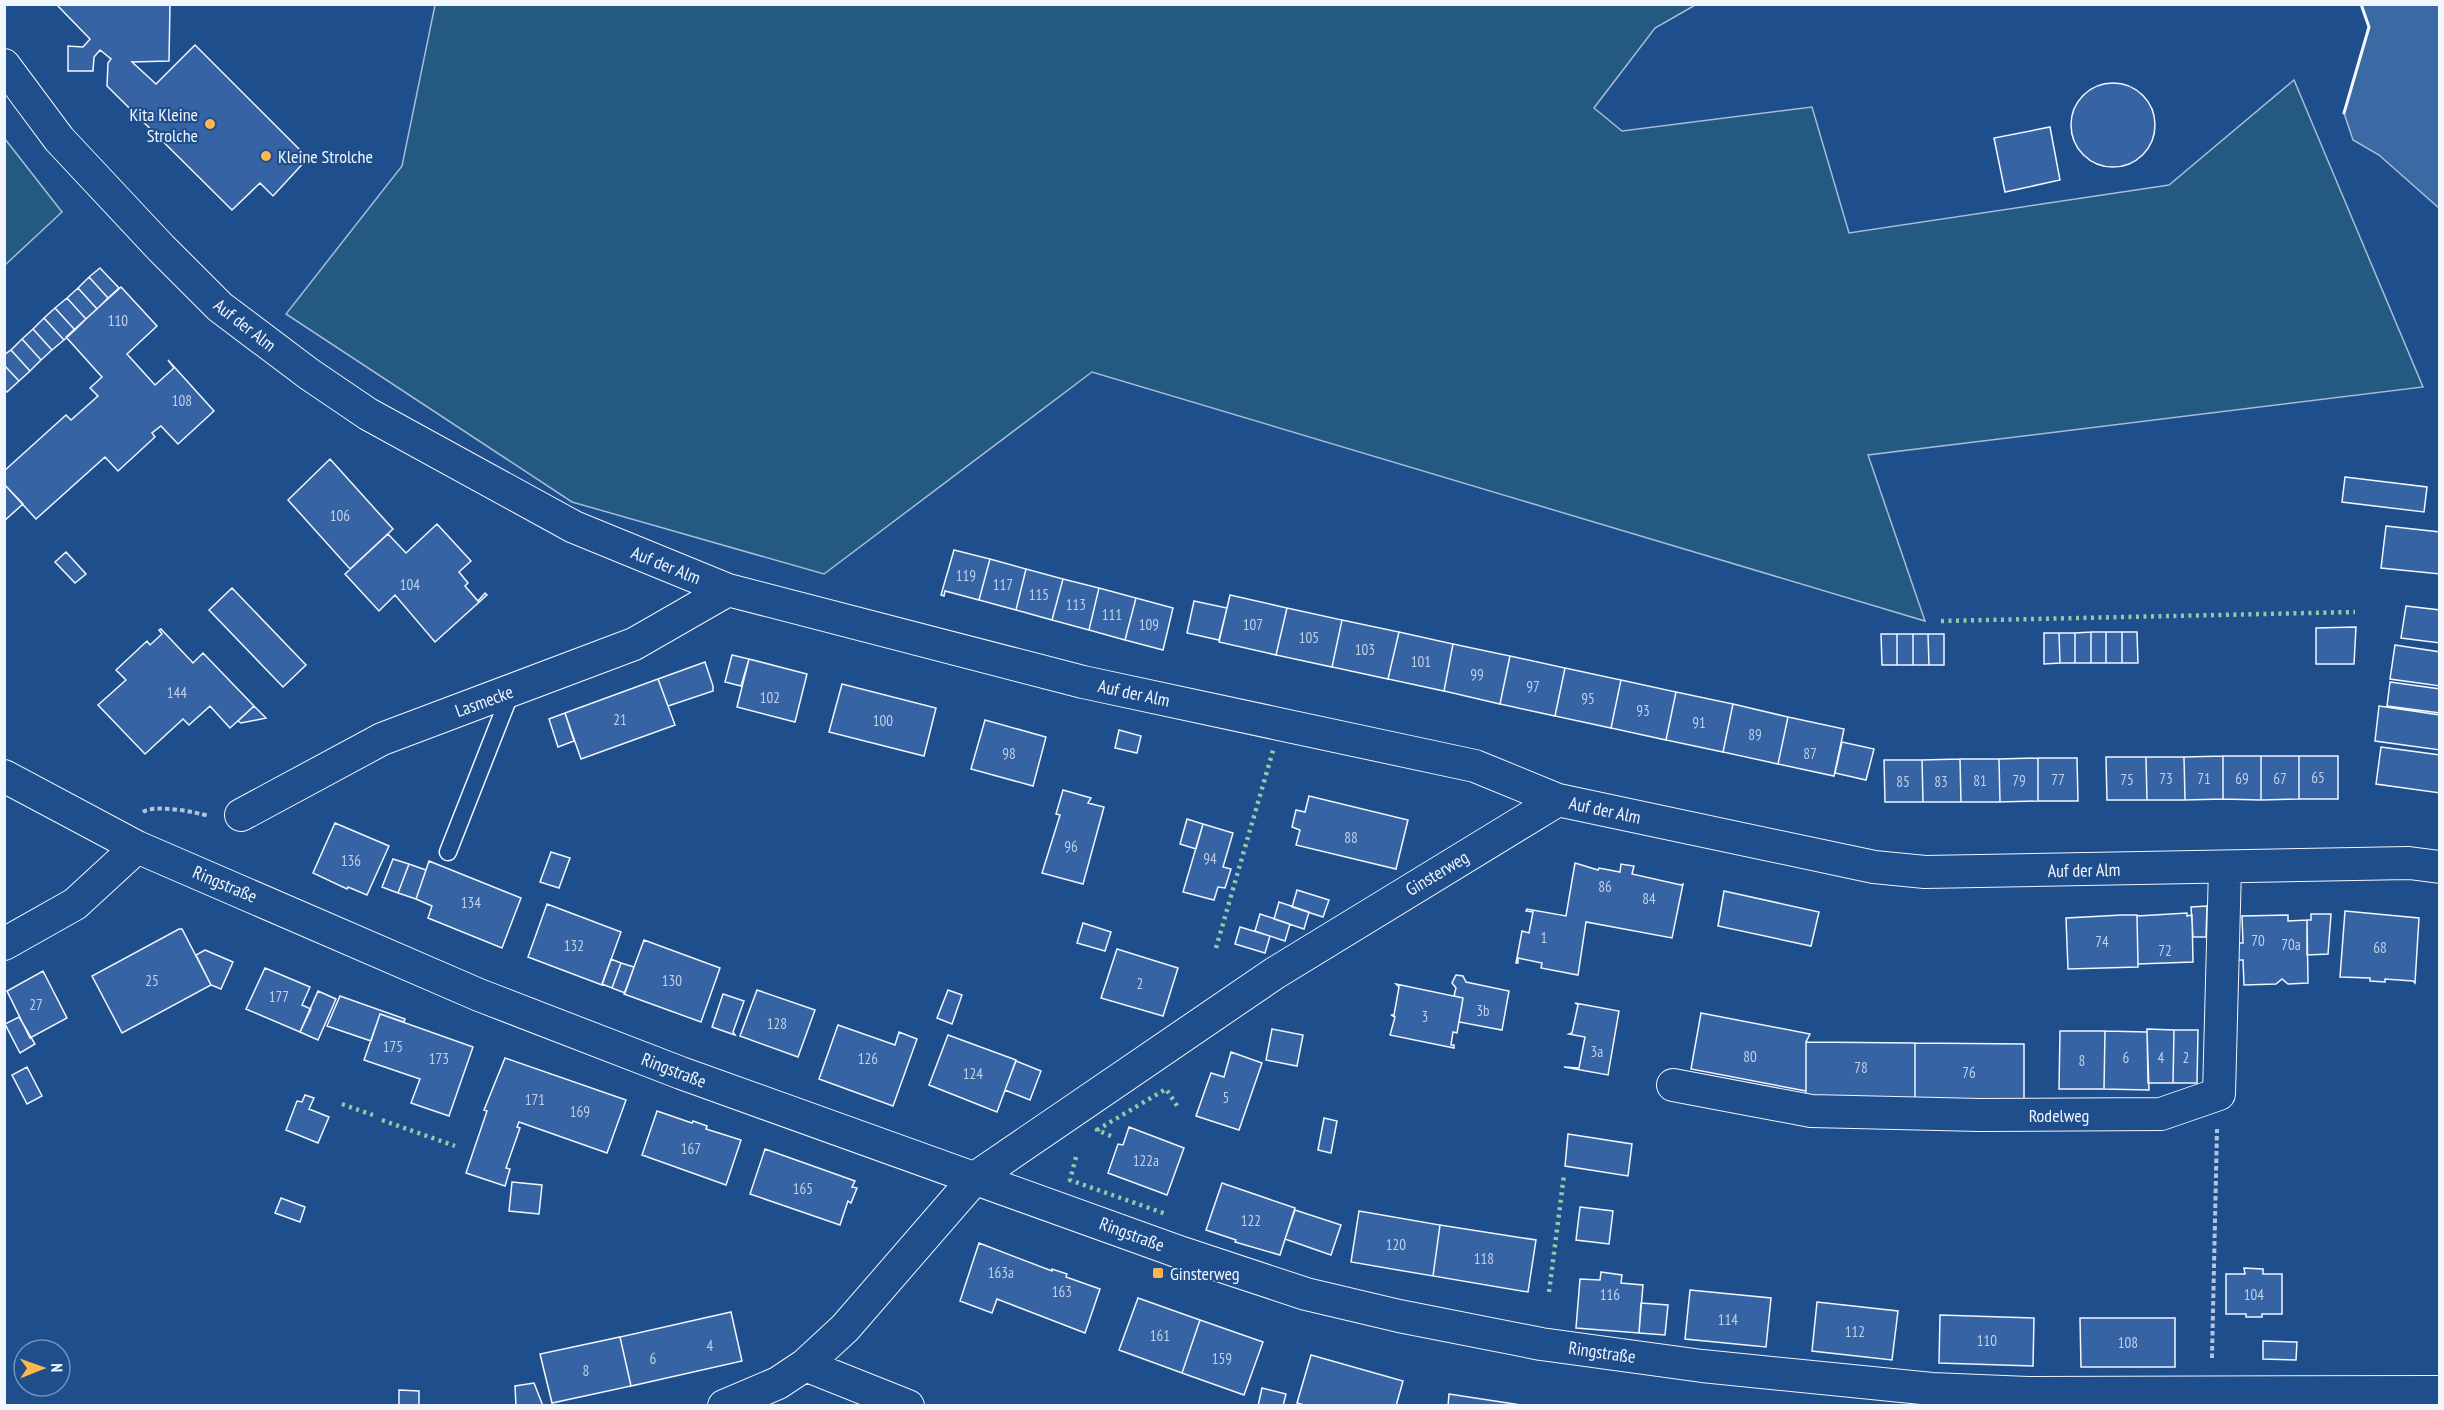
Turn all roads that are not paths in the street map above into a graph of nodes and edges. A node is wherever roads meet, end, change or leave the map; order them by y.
1 (4, 65) edge
2 (728, 590) junction
3 (511, 692) junction
4 (4, 776) edge
5 (1558, 800) junction
6 (241, 815) road end
7 (137, 847) junction
8 (448, 852) dead end
9 (2439, 867) edge
10 (2225, 868) junction
11 (4, 944) edge
12 (1673, 1085) dead end
13 (975, 1178) junction
14 (805, 1365) junction
15 (2439, 1392) edge
16 (724, 1406) edge
17 (908, 1406) edge

1 - 2 street, Auf der Alm
2 - 3 street, Lasmecke
2 - 5 street, Auf der Alm
3 - 6 street, Lasmecke
3 - 8 lane
4 - 7 street, Ringstraße
5 - 10 street, Auf der Alm
5 - 13 street, Ginsterweg
7 - 11 street
7 - 13 street, Ringstraße
9 - 10 street, Auf der Alm
10 - 12 street, Rodelweg
13 - 14 street, Ginsterweg
13 - 15 street, Ringstraße
14 - 16 street, Ginsterweg
14 - 17 street

